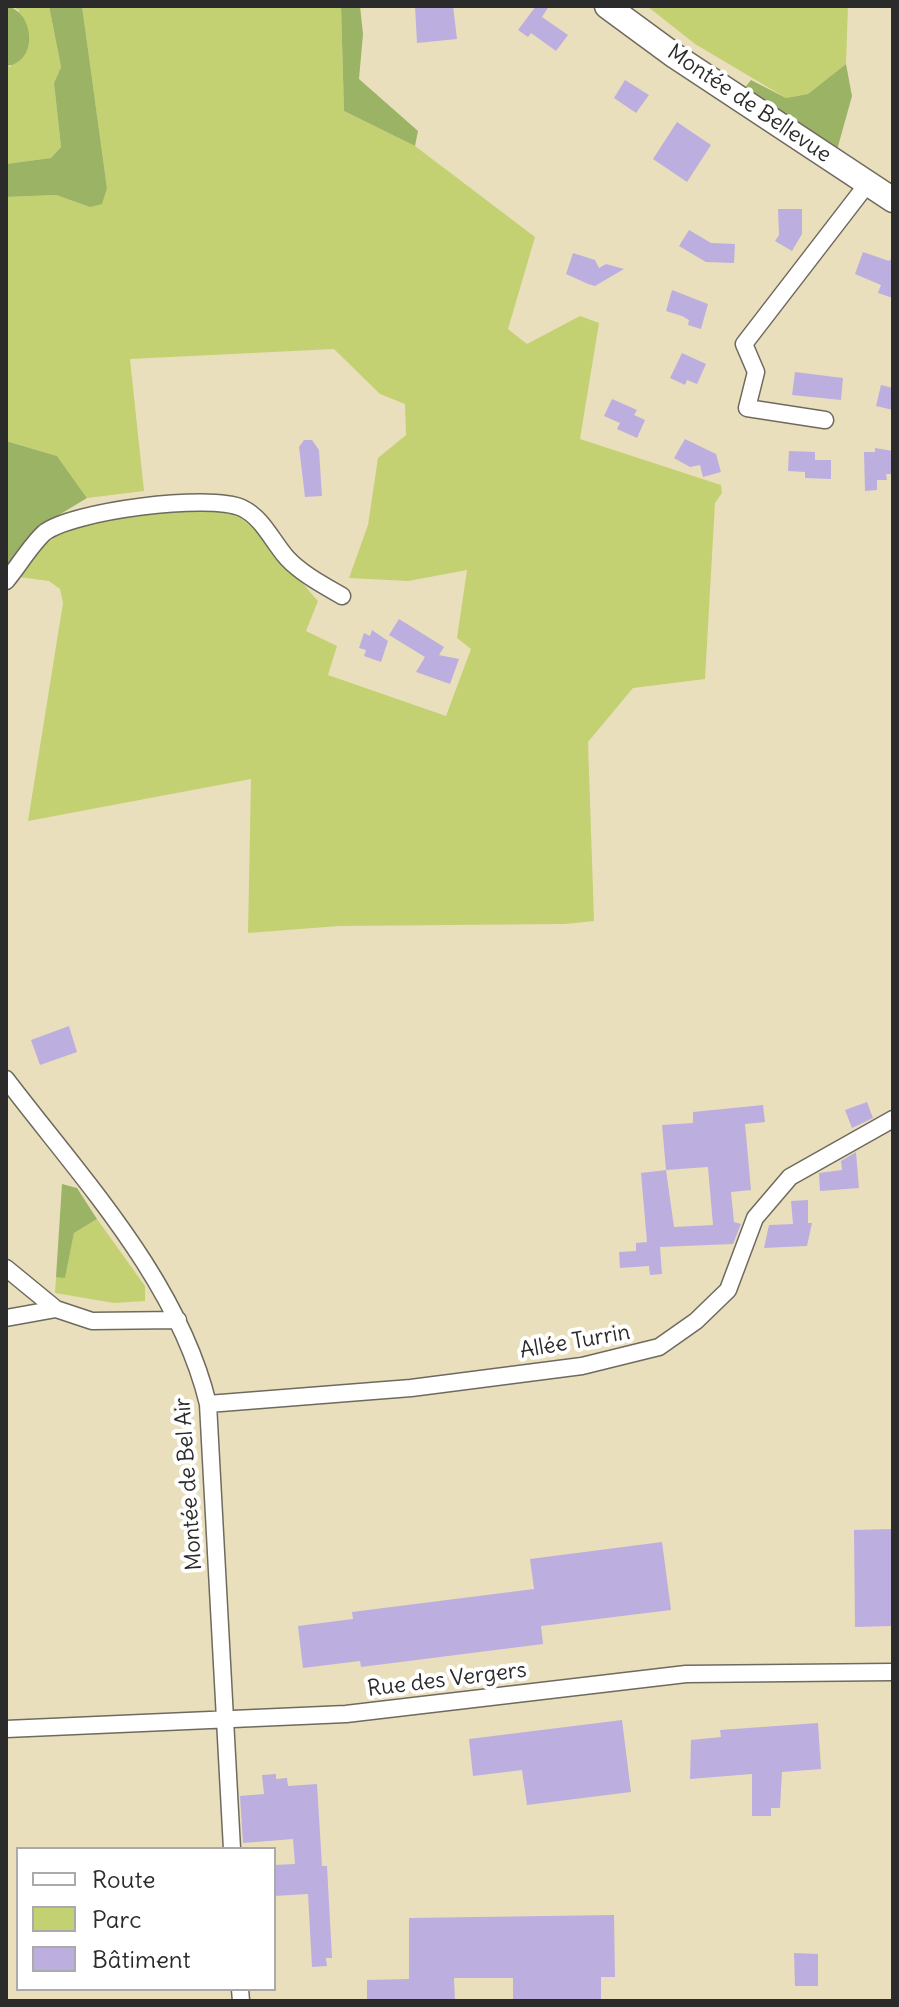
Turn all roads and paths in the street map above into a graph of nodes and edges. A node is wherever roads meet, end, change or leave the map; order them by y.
1 (607, 6) edge
2 (868, 183) junction
3 (893, 200) edge
4 (825, 420) dead end
5 (6, 581) edge
6 (342, 596) dead end
7 (6, 1079) edge
8 (893, 1119) edge
9 (6, 1268) edge
10 (56, 1309) junction
11 (6, 1318) edge
12 (178, 1320) junction
13 (208, 1404) junction
14 (893, 1672) edge
15 (225, 1719) junction
16 (6, 1729) edge
17 (232, 1847) edge

1 - 2 main road, Montée de Bellevue
2 - 3 main road, Montée de Bellevue
2 - 4 street
5 - 6 street
7 - 12 street, Montée de Bel Air
8 - 13 street, Allée Turrin
9 - 10 street
10 - 11 street
10 - 12 street
12 - 13 street, Montée de Bel Air
13 - 15 street, Montée de Bel Air
14 - 15 street, Rue des Vergers
15 - 16 street, Rue des Vergers
15 - 17 street, Montée de Bel Air

